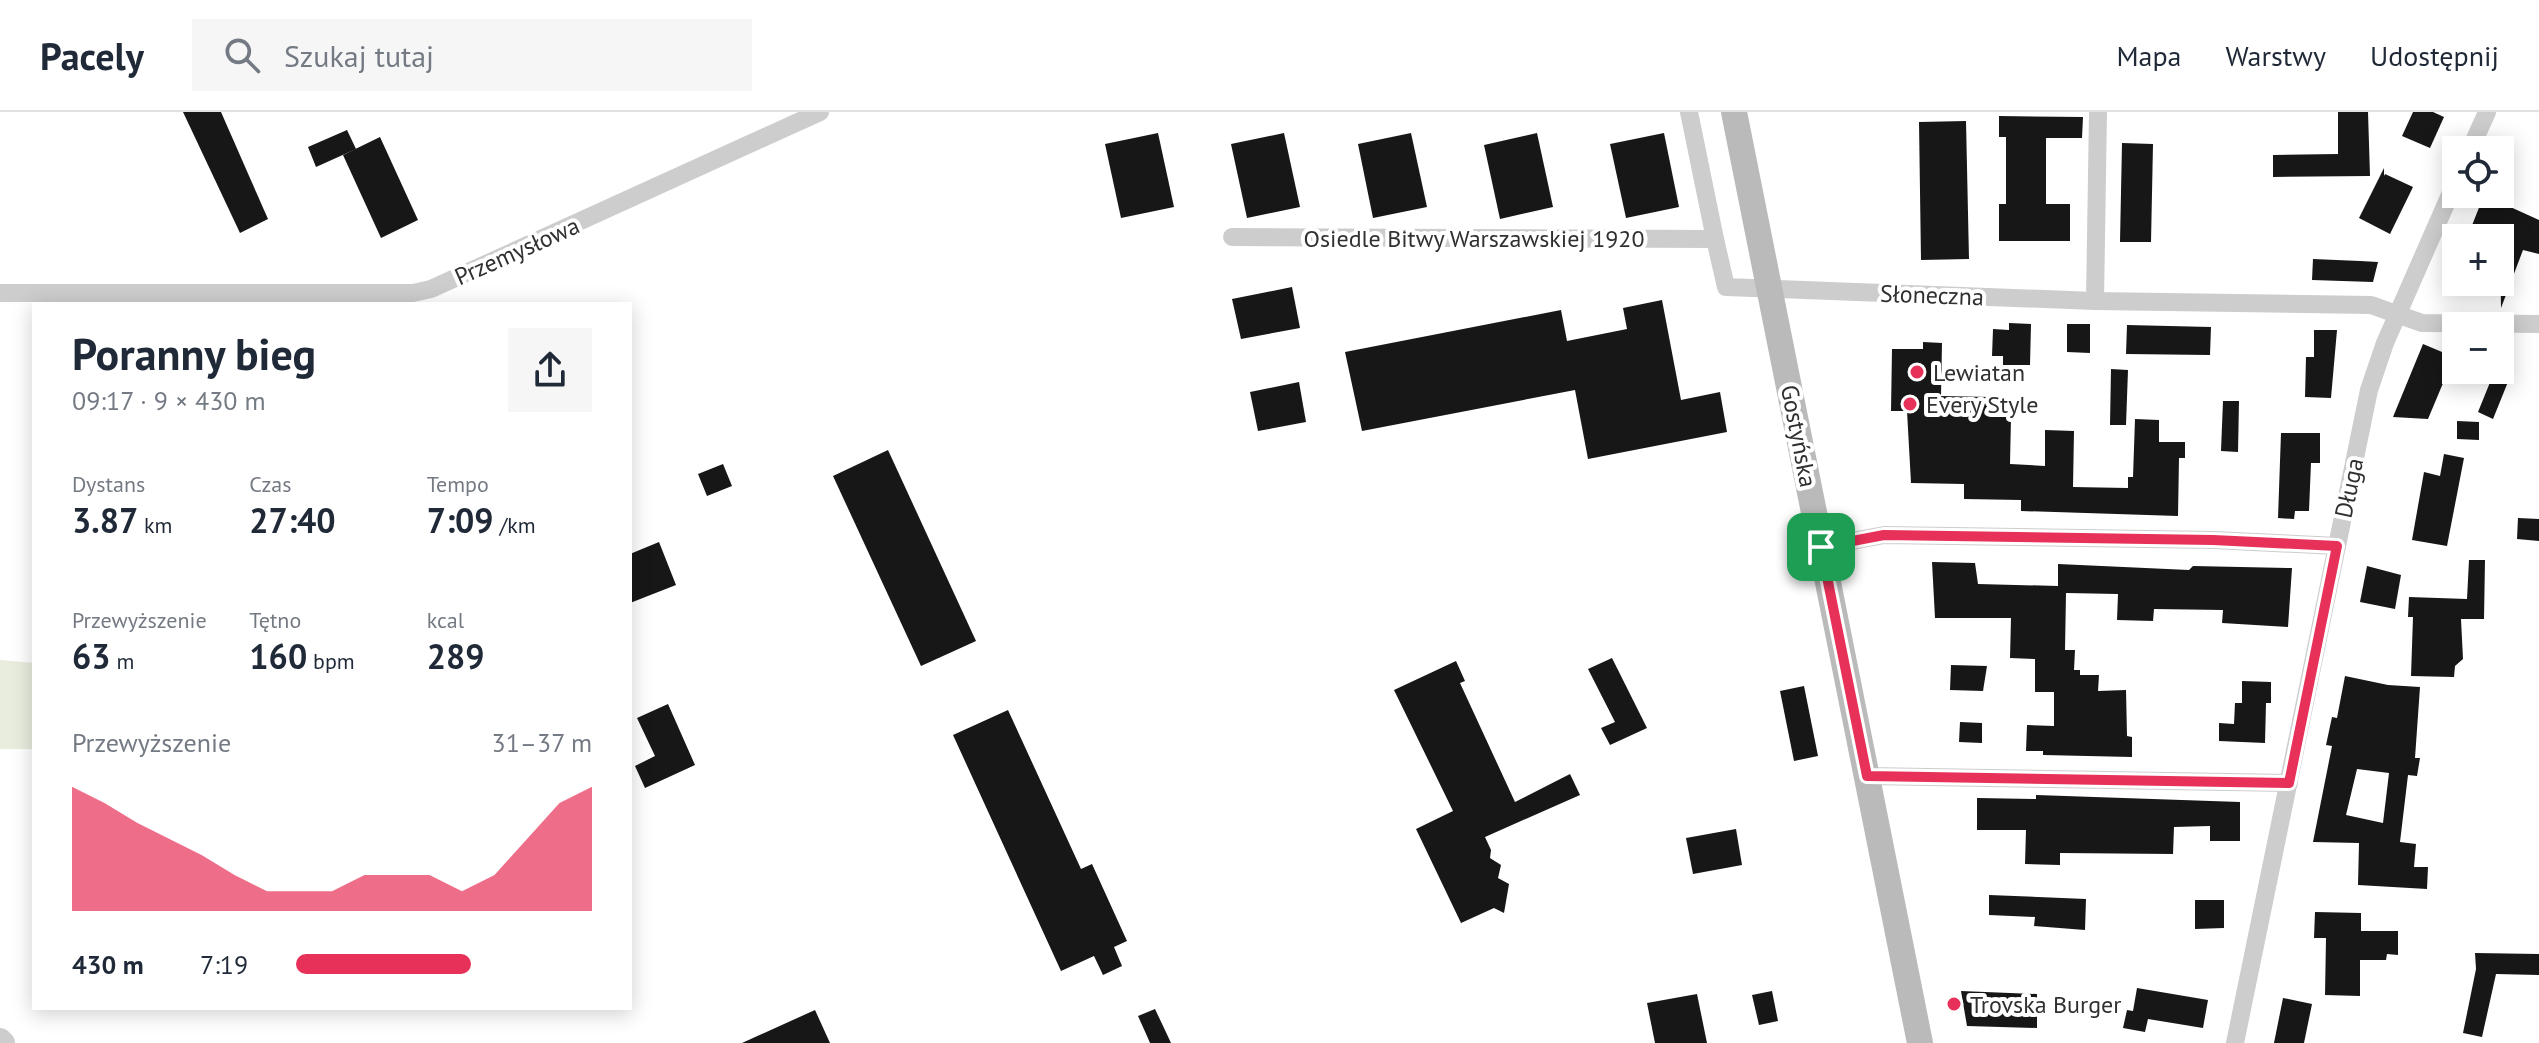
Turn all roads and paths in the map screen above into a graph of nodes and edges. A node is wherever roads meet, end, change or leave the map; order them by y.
1 (820, 112) edge
2 (1689, 112) edge
3 (1734, 112) edge
4 (2098, 112) edge
5 (2487, 112) edge
6 (2476, 136) edge
7 (2444, 208) edge
8 (1232, 237) dead end
9 (1715, 239) junction
10 (1769, 290) junction
11 (0, 293) edge
12 (2095, 301) junction
13 (2398, 312) junction
14 (2539, 324) edge
15 (2337, 546) junction
16 (1821, 547) junction
17 (1867, 776) junction
18 (2289, 783) junction
19 (1920, 1043) edge
20 (2235, 1043) edge

1 - 11 street, Przemysłowa
2 - 9 street
3 - 10 main road, Gostyńska
4 - 12 street
5 - 6 street
7 - 13 street, Długa
8 - 9 street, Osiedle Bitwy Warszawskiej 1920
9 - 10 street
10 - 12 street, Słoneczna
10 - 16 main road, Gostyńska
12 - 13 street, Słoneczna
13 - 14 street, Słoneczna
13 - 15 street, Długa
15 - 16 street
15 - 18 street, Długa
16 - 17 main road, Gostyńska
17 - 18 street
17 - 19 main road, Gostyńska
18 - 20 street, Długa

